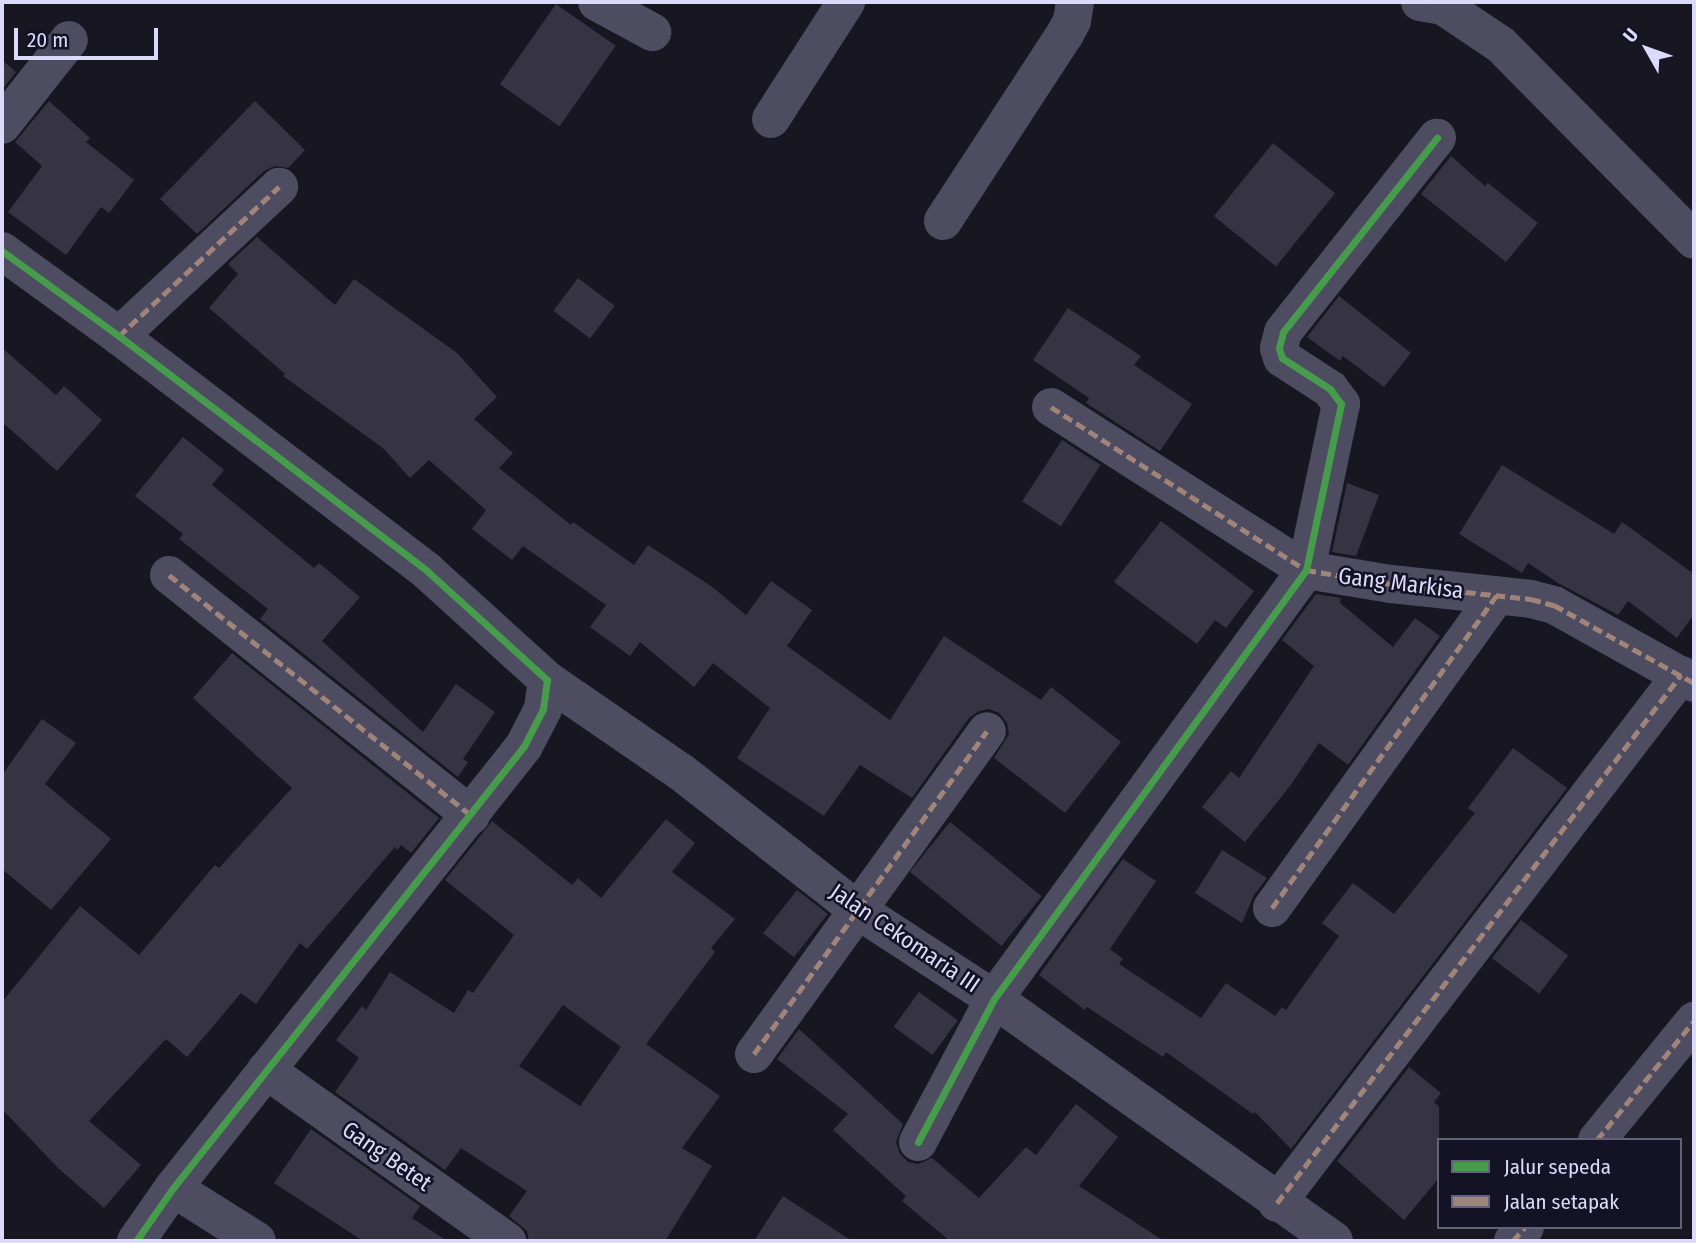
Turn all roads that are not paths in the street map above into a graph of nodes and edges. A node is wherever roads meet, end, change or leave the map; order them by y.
1 (597, 2) edge
2 (846, 2) edge
3 (1075, 2) edge
4 (1420, 2) edge
5 (652, 32) dead end
6 (69, 40) dead end
7 (771, 119) dead end
8 (2, 125) edge
9 (1437, 138) dead end
10 (279, 187) dead end
11 (943, 221) dead end
12 (1694, 240) edge
13 (2, 251) edge
14 (119, 336) junction
15 (1051, 407) dead end
16 (1306, 570) junction
17 (169, 575) dead end
18 (1497, 595) junction
19 (1688, 679) edge
20 (547, 680) junction
21 (986, 731) dead end
22 (471, 814) junction
23 (1272, 908) dead end
24 (859, 911) junction
25 (994, 999) junction
26 (1694, 1021) edge
27 (754, 1054) dead end
28 (266, 1070) junction
29 (1599, 1138) edge
30 (918, 1142) dead end
31 (173, 1188) junction
32 (1276, 1203) junction
33 (136, 1241) edge
34 (257, 1241) edge
35 (507, 1241) edge
36 (1334, 1241) edge

1 - 5 street
2 - 7 street
3 - 11 street
4 - 12 street
6 - 8 street
9 - 16 street
10 - 14 street
13 - 14 street, Jalan Cekomaria III
14 - 20 street, Jalan Cekomaria III
15 - 16 street, Gang Markisa
16 - 18 street, Gang Markisa
16 - 25 street
17 - 22 street
18 - 19 street, Gang Markisa
18 - 23 street
19 - 32 street
20 - 22 street
20 - 24 street, Jalan Cekomaria III
21 - 24 street
22 - 28 street
24 - 25 street, Jalan Cekomaria III
24 - 27 street
25 - 30 street
25 - 32 street, Jalan Cekomaria III
26 - 29 street
28 - 31 street
28 - 35 street, Gang Betet
31 - 33 street
31 - 34 street
32 - 36 street, Jalan Cekomaria III

